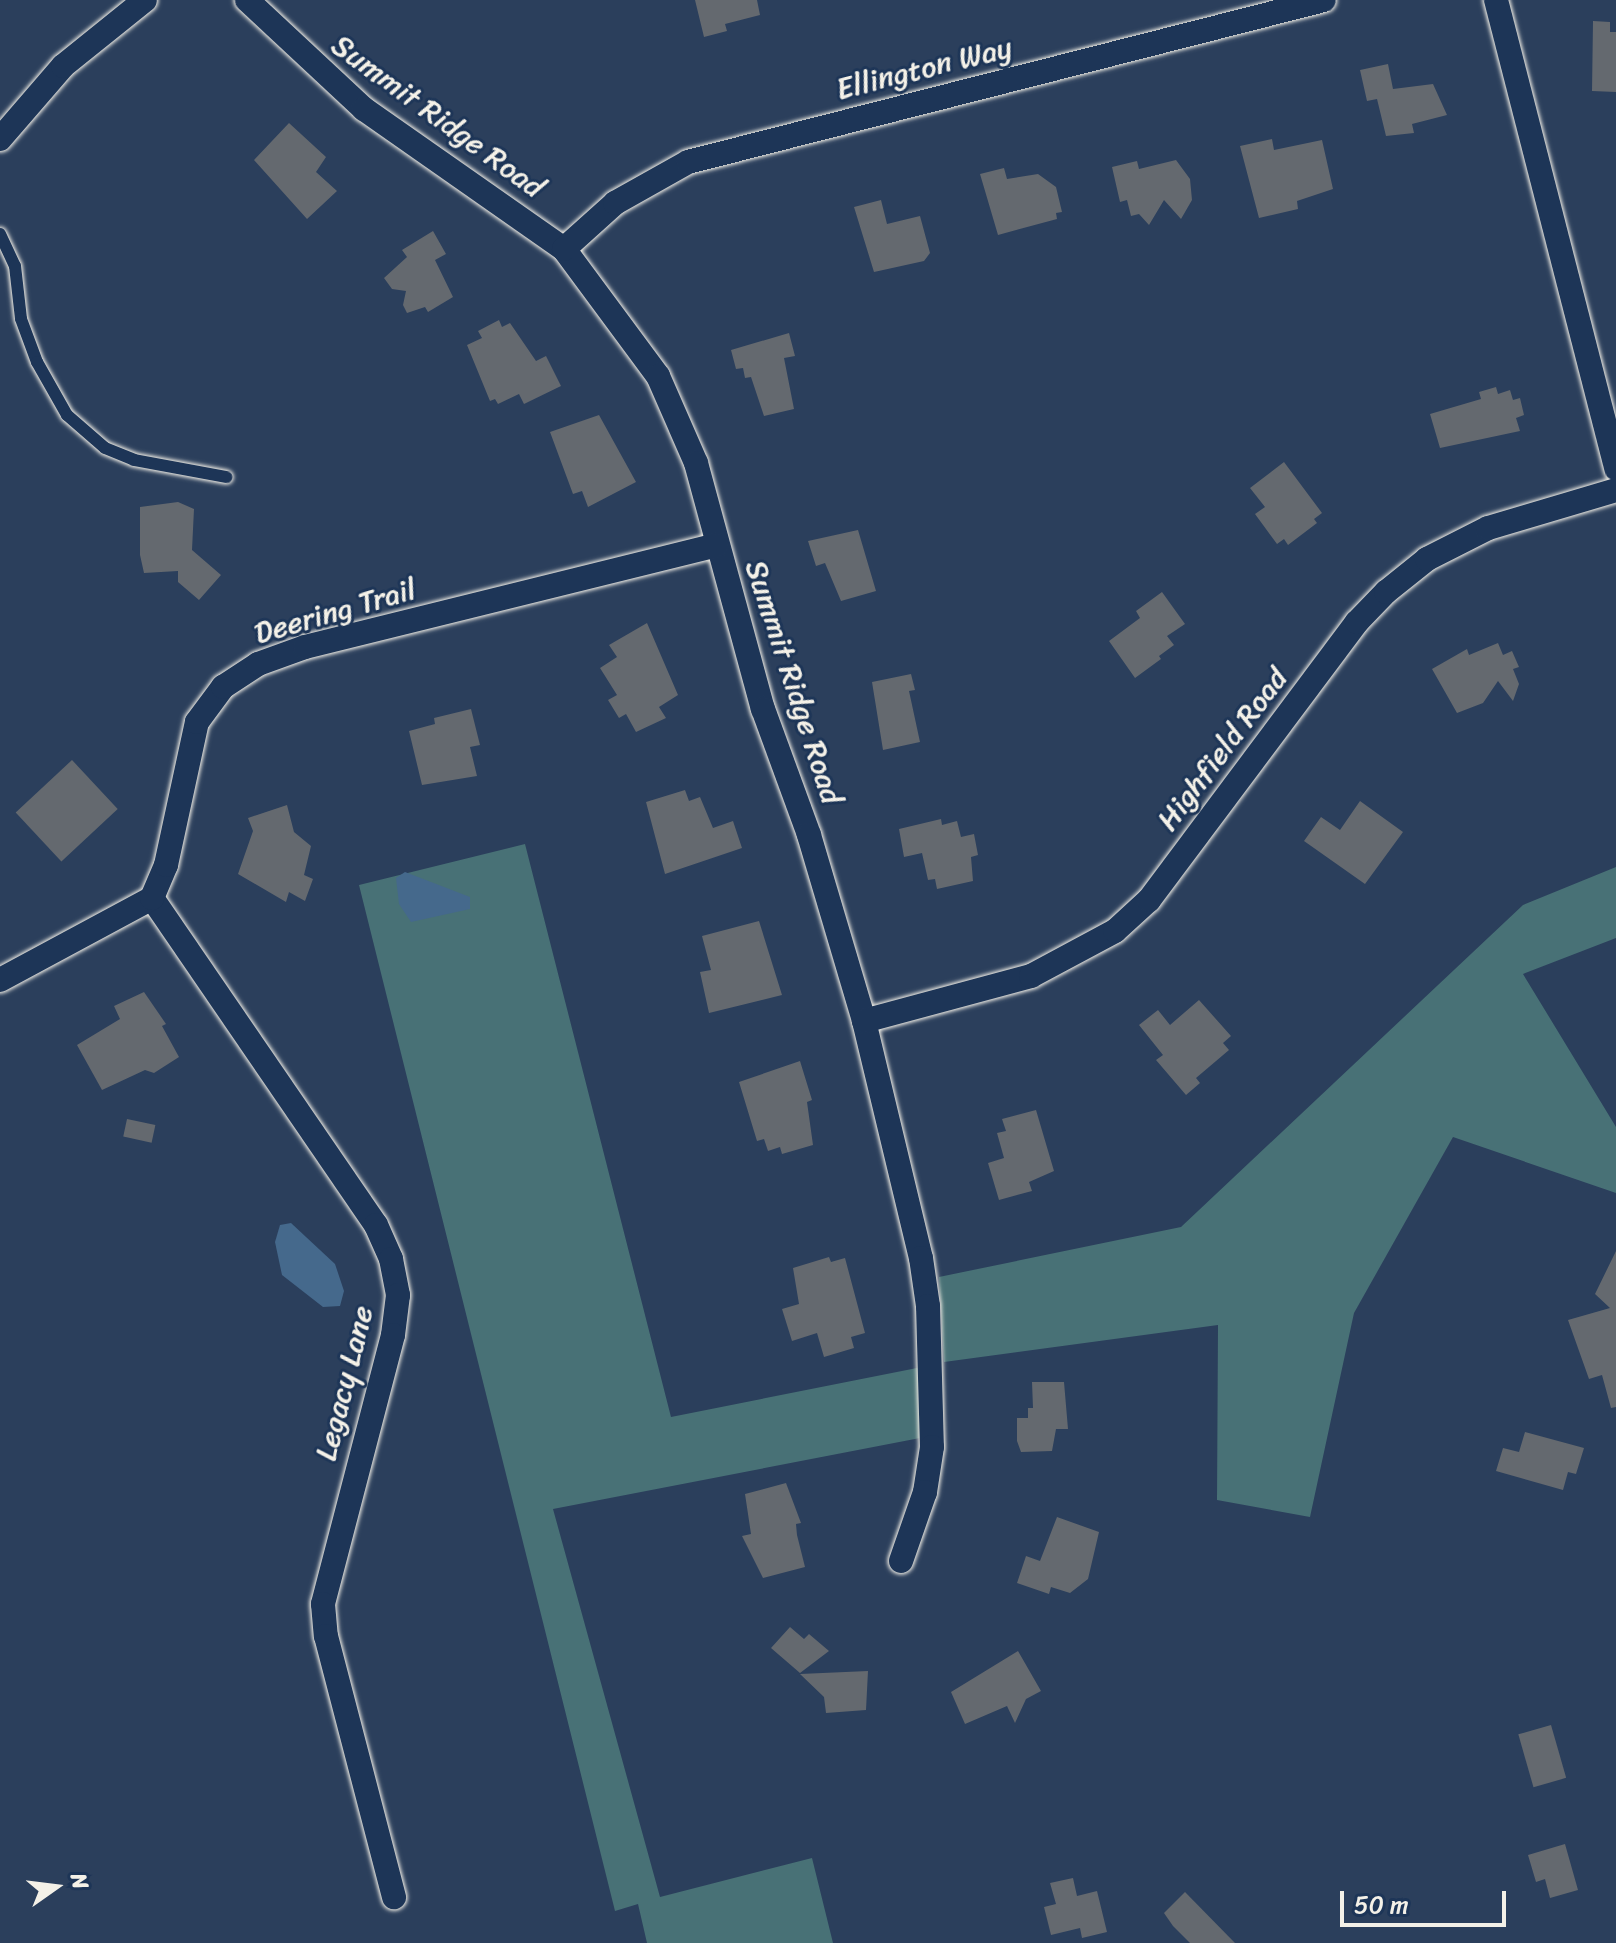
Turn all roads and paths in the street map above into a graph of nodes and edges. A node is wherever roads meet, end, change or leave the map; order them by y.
1 (145, 0) edge
2 (247, 0) edge
3 (1324, 0) edge
4 (1496, 0) edge
5 (0, 139) edge
6 (0, 234) edge
7 (564, 249) junction
8 (1616, 469) edge
9 (226, 477) dead end
10 (1616, 490) edge
11 (717, 545) junction
12 (152, 898) junction
13 (0, 980) edge
14 (864, 1021) junction
15 (901, 1561) dead end
16 (394, 1897) dead end

1 - 5 street
2 - 7 street, Summit Ridge Road
3 - 7 street, Ellington Way
4 - 8 street
6 - 9 lane
7 - 11 street, Summit Ridge Road
10 - 14 street, Highfield Road
11 - 12 street, Deering Trail
11 - 14 street, Summit Ridge Road
12 - 13 street
12 - 16 street, Legacy Lane
14 - 15 street, Summit Ridge Road

